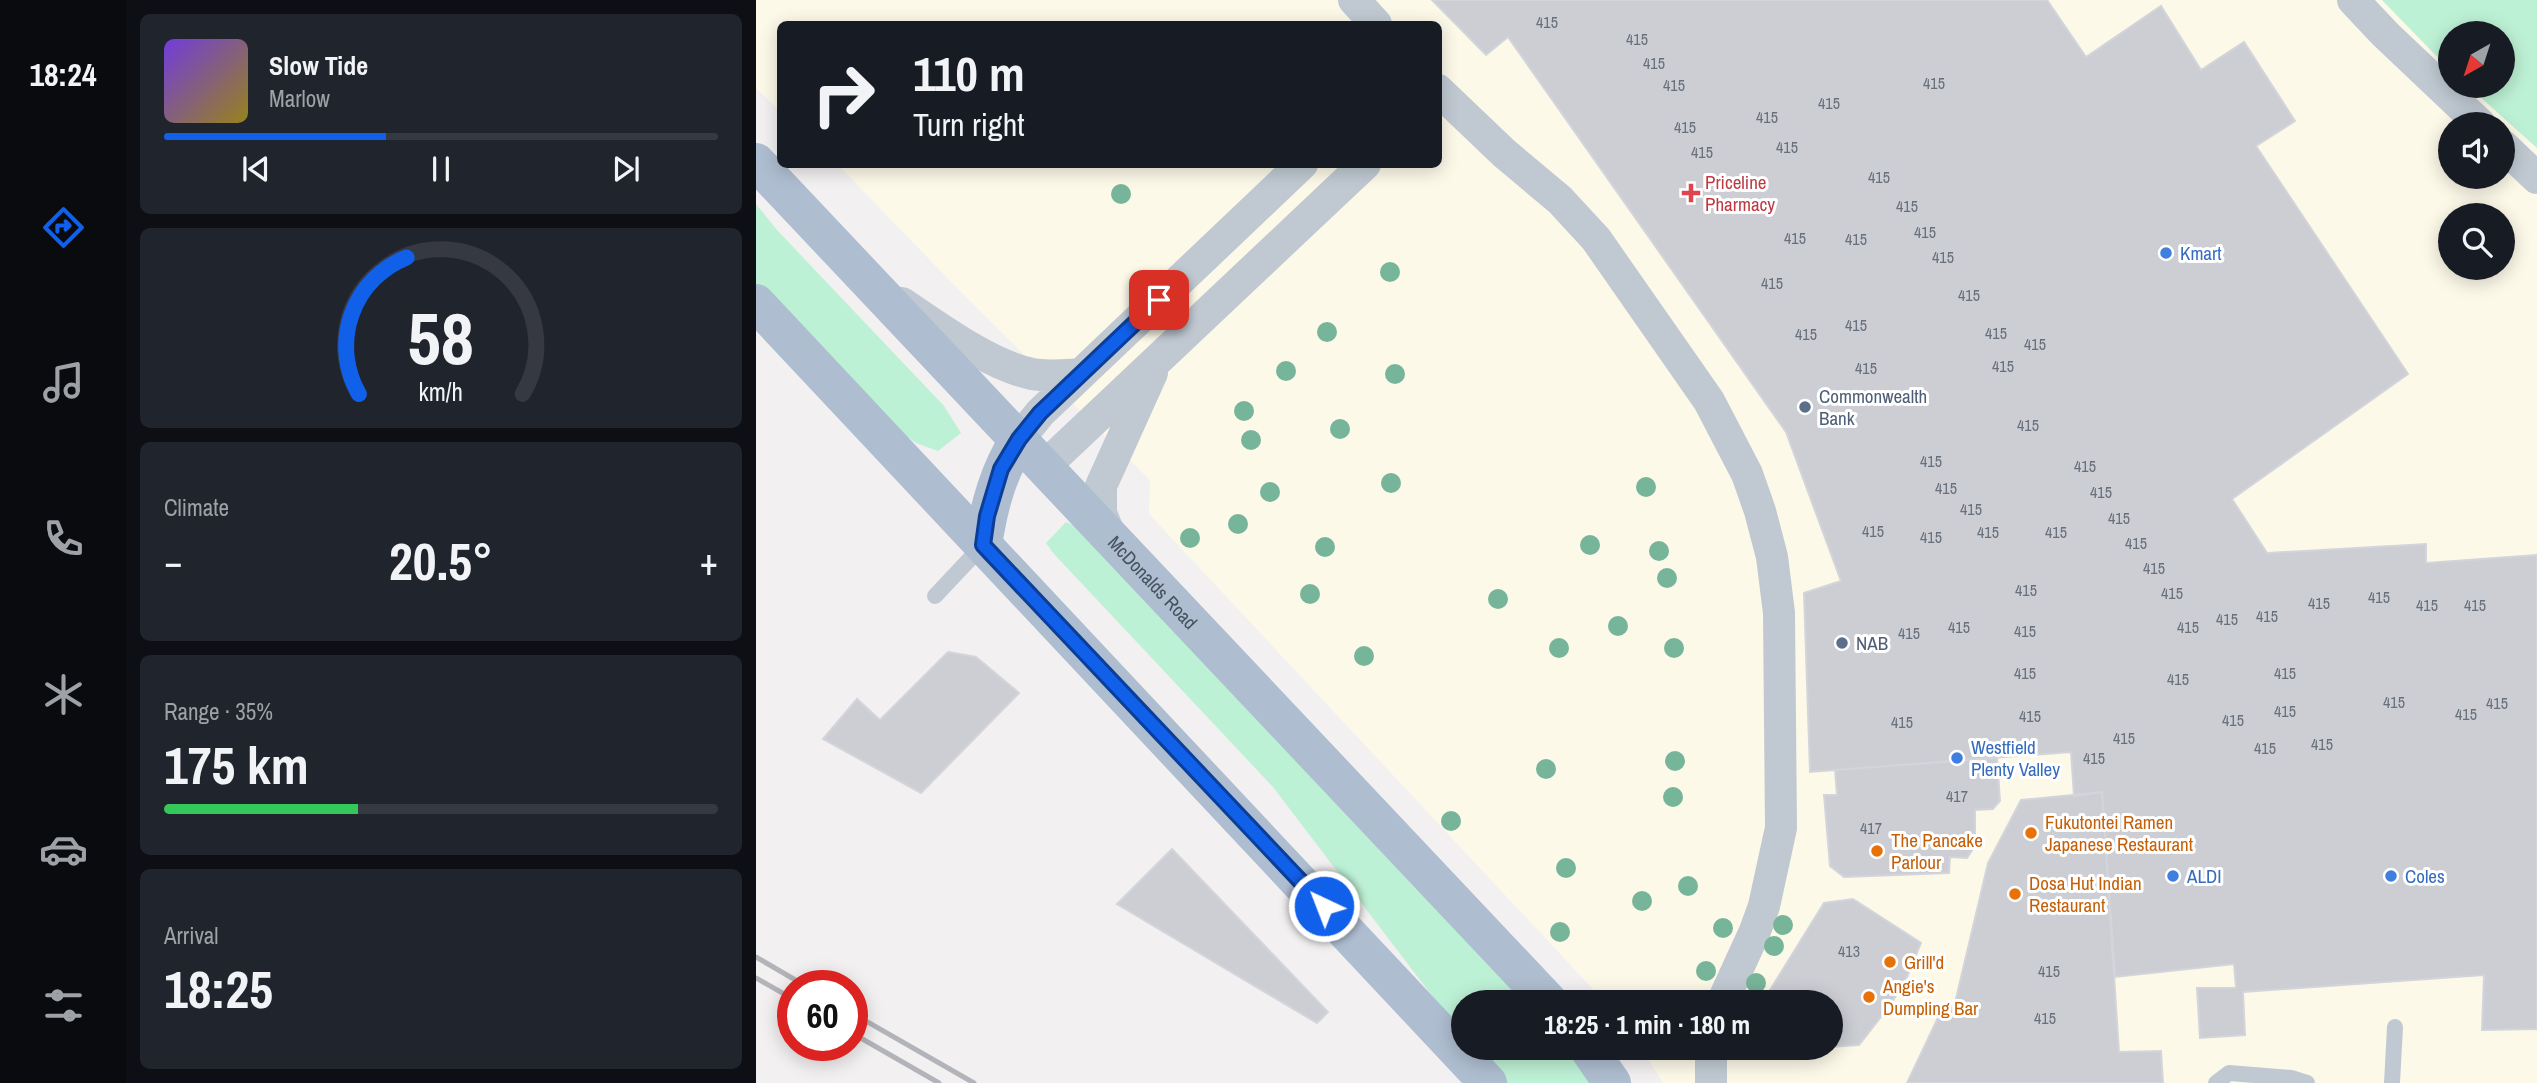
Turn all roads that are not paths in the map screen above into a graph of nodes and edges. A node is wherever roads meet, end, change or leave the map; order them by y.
1 (1354, 0) edge
2 (2353, 0) edge
3 (1373, 21) edge
4 (1442, 96) edge
5 (2467, 112) edge
6 (2515, 157) edge
7 (756, 162) edge
8 (1298, 168) edge
9 (1361, 168) edge
10 (2537, 178) edge
11 (872, 284) junction
12 (757, 306) edge
13 (1158, 359) junction
14 (1081, 374) junction
15 (1019, 439) junction
16 (1044, 467) junction
17 (1111, 538) junction
18 (983, 545) junction
19 (936, 596) dead end
20 (1538, 990) edge
21 (1727, 990) edge
22 (2395, 1027) dead end
23 (1596, 1060) edge
24 (1711, 1060) edge
25 (1488, 1083) edge
26 (1612, 1083) edge
27 (1711, 1083) edge
28 (2216, 1083) edge
29 (2307, 1083) edge
30 (2392, 1083) edge

1 - 3 street
2 - 5 street
4 - 21 street
6 - 10 street
7 - 11 main road, McDonalds Road
8 - 14 street
9 - 13 street
11 - 14 street
11 - 15 main road, McDonalds Road
12 - 18 main road
13 - 16 street
13 - 17 street
14 - 15 street
15 - 16 main road, McDonalds Road
15 - 18 main road
16 - 17 main road, McDonalds Road
16 - 18 main road
17 - 20 main road, McDonalds Road
18 - 19 lane
18 - 25 main road
22 - 30 lane
23 - 26 main road
24 - 27 street
28 - 29 lane

